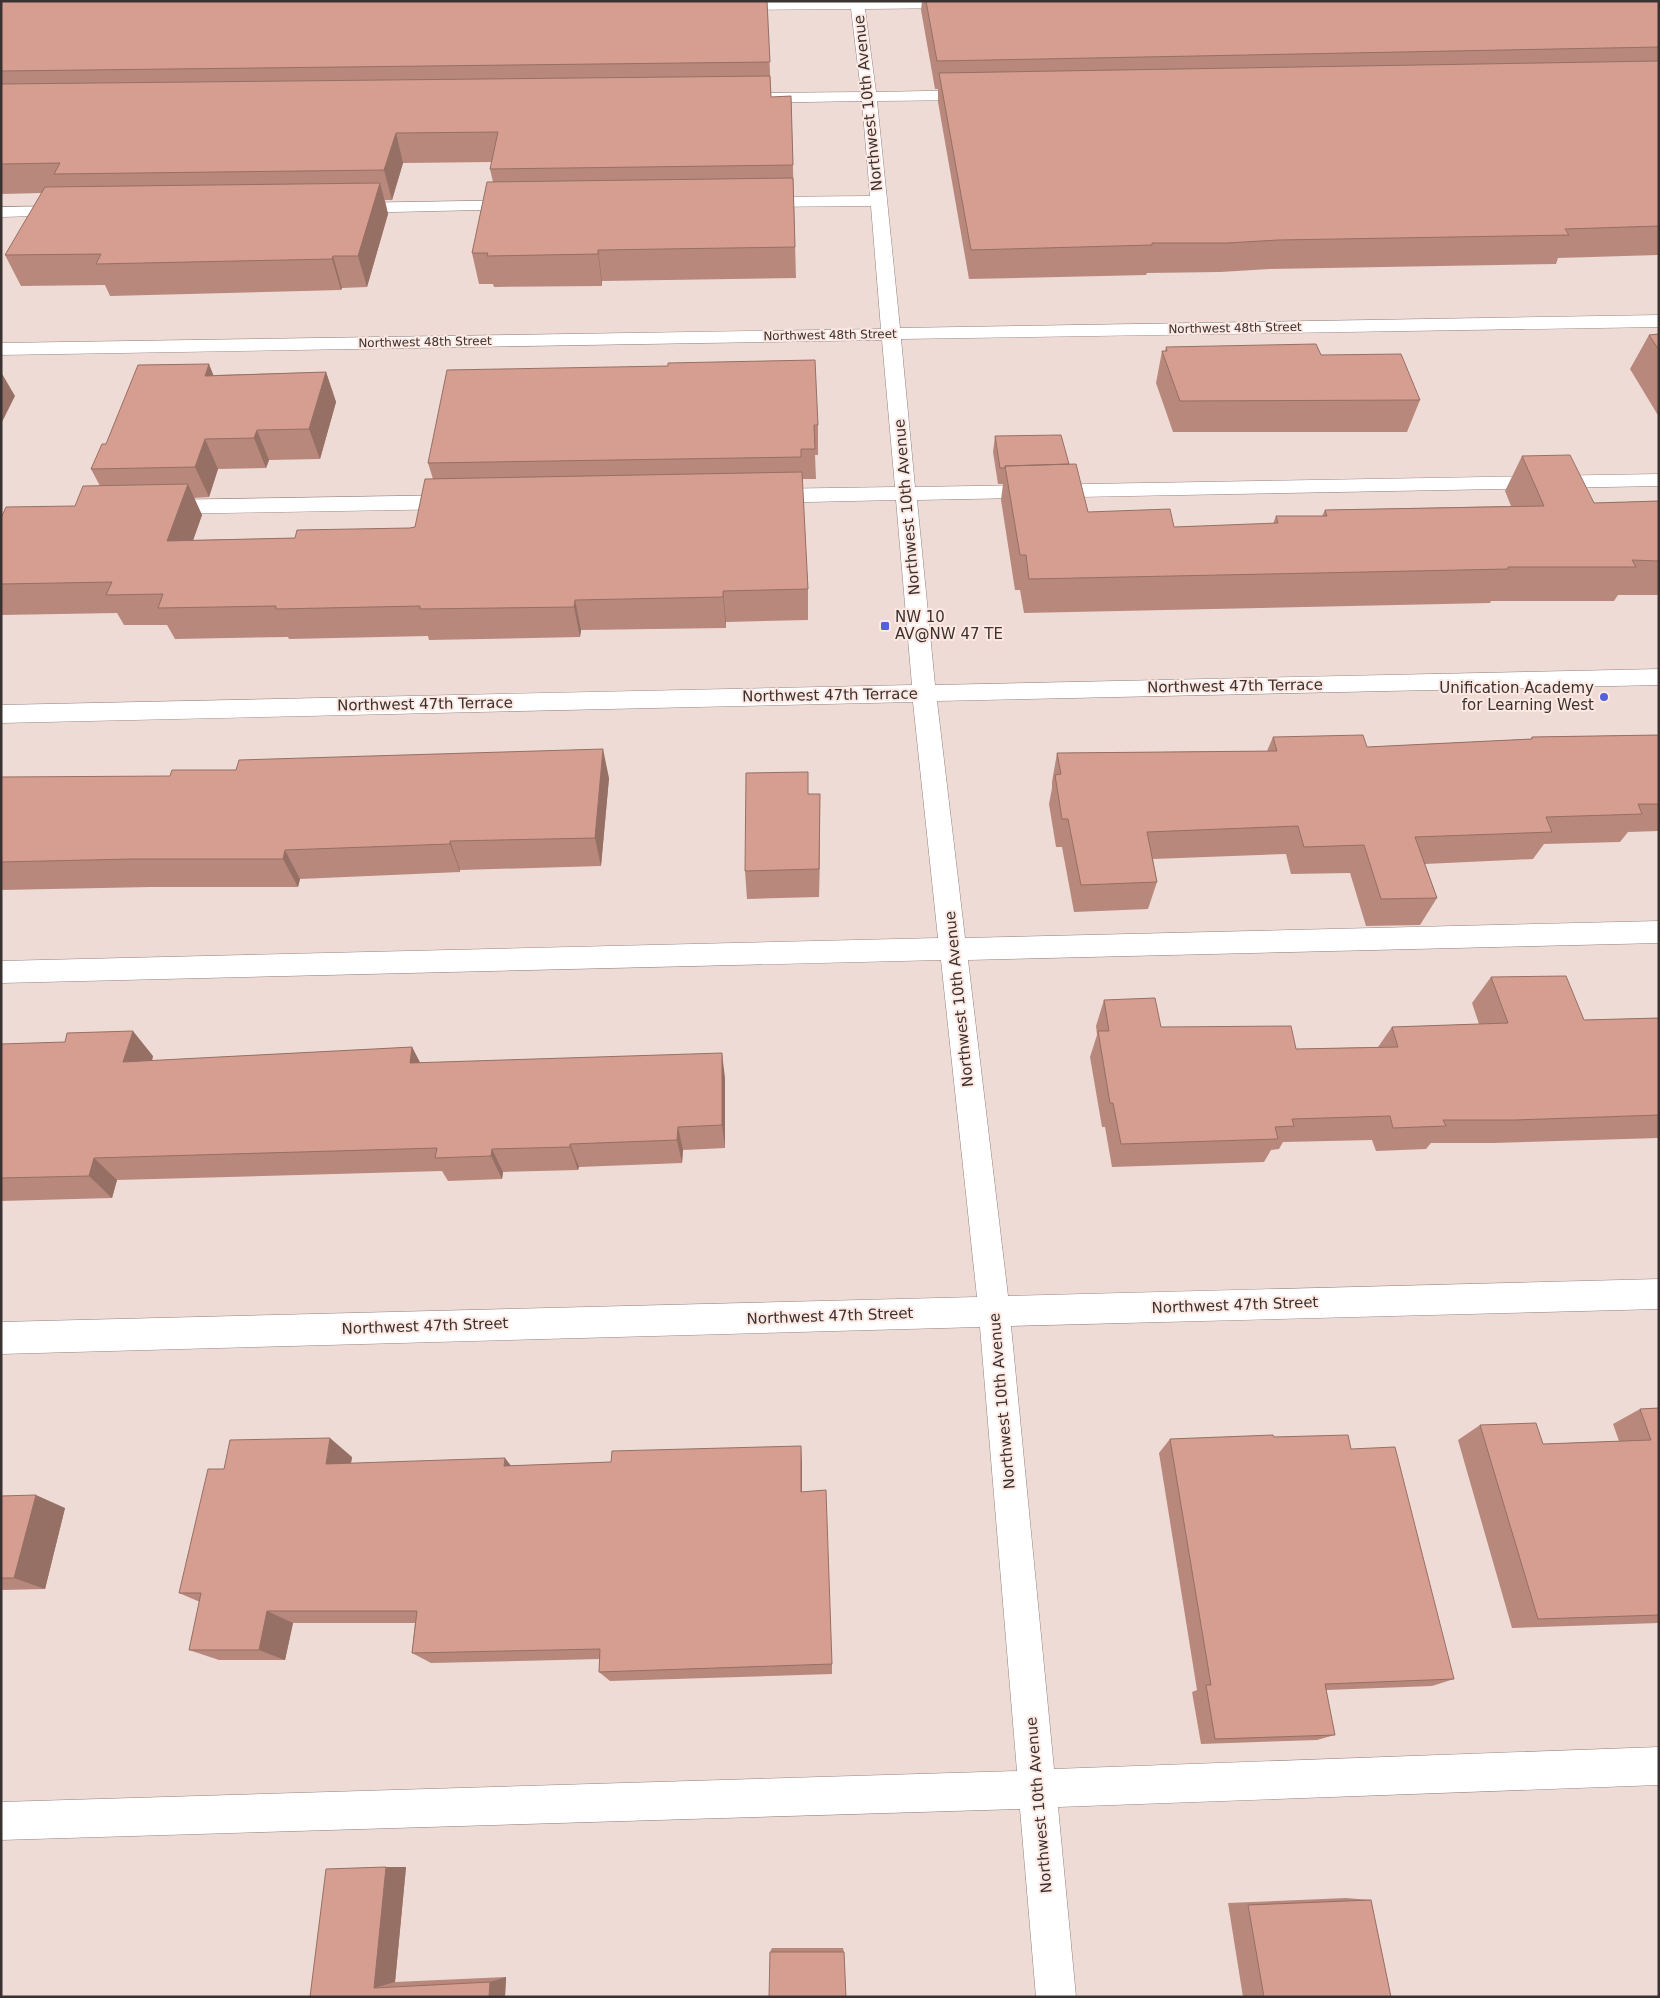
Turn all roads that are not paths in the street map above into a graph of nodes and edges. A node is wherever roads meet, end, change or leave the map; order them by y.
1 (858, 3) edge
2 (977, 4) edge
3 (719, 6) edge
4 (989, 95) edge
5 (869, 97) junction
6 (739, 99) edge
7 (879, 201) junction
8 (739, 203) edge
9 (540, 205) edge
10 (330, 208) edge
11 (81, 211) edge
12 (1, 212) edge
13 (1659, 321) edge
14 (891, 334) junction
15 (1, 349) edge
16 (1659, 480) edge
17 (905, 493) junction
18 (746, 496) edge
19 (478, 501) edge
20 (140, 508) edge
21 (1659, 677) edge
22 (924, 693) junction
23 (1, 714) edge
24 (1659, 932) edge
25 (953, 949) junction
26 (1, 972) edge
27 (1659, 1294) edge
28 (994, 1311) junction
29 (1, 1338) edge
30 (1659, 1766) edge
31 (1037, 1789) junction
32 (1, 1820) edge
33 (1056, 1997) edge

1 - 2 street
1 - 3 street
1 - 5 street, Northwest 10th Avenue
4 - 5 street
5 - 6 street
5 - 7 street, Northwest 10th Avenue
7 - 8 street
7 - 14 street, Northwest 10th Avenue
9 - 10 street
11 - 12 street
13 - 14 street, Northwest 48th Street
14 - 15 street, Northwest 48th Street
14 - 17 street, Northwest 10th Avenue
16 - 17 street
17 - 18 street
17 - 22 street, Northwest 10th Avenue
19 - 20 street
21 - 22 street, Northwest 47th Terrace
22 - 23 street, Northwest 47th Terrace
22 - 25 street, Northwest 10th Avenue
24 - 25 street
25 - 26 street
25 - 28 street, Northwest 10th Avenue
27 - 28 street, Northwest 47th Street
28 - 29 street, Northwest 47th Street
28 - 31 street, Northwest 10th Avenue
30 - 31 street
31 - 32 street
31 - 33 street, Northwest 10th Avenue

